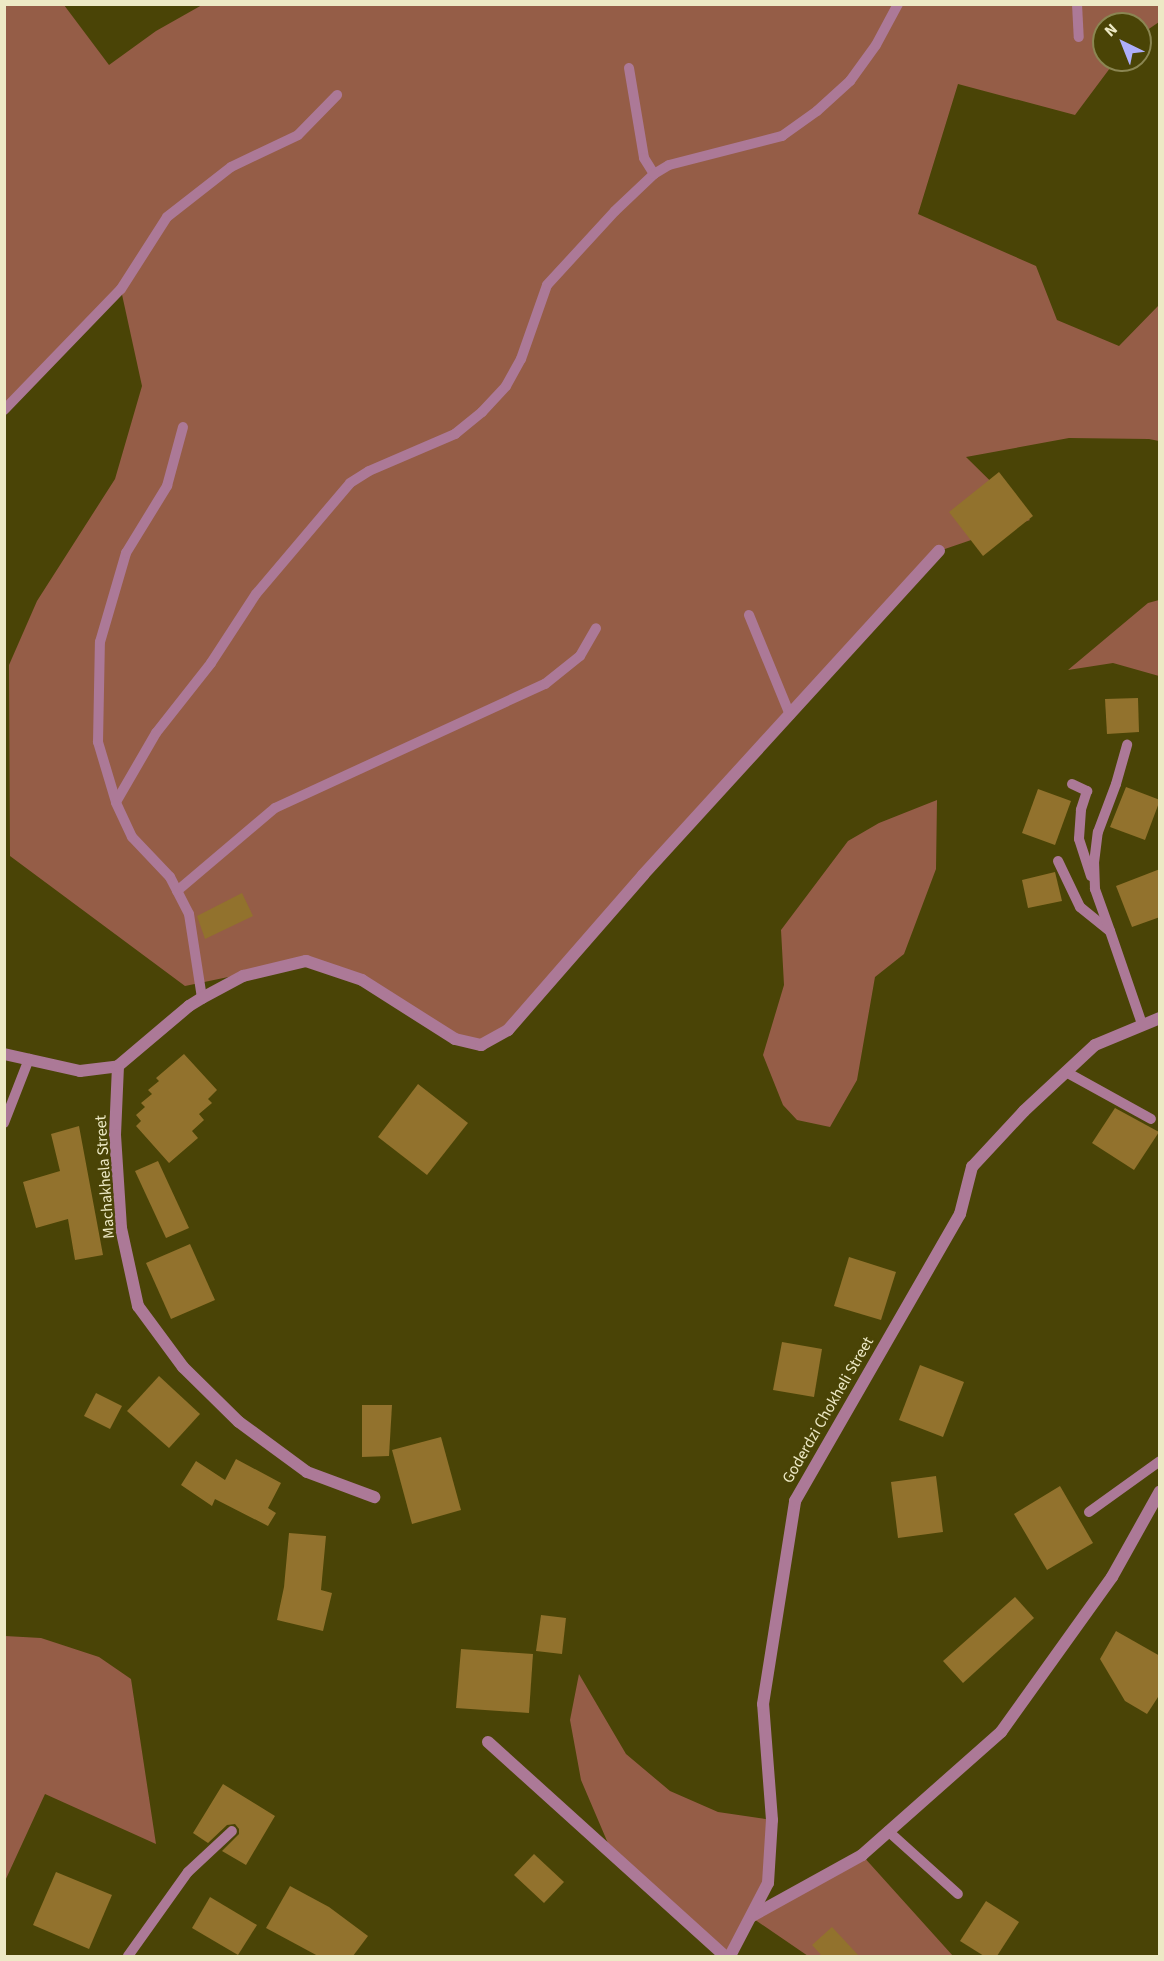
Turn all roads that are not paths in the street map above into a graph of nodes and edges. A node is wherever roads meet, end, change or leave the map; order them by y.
1 (898, 4) edge
2 (1077, 4) edge
3 (1079, 37) dead end
4 (629, 68) dead end
5 (337, 95) dead end
6 (654, 174) junction
7 (4, 410) edge
8 (183, 426) dead end
9 (939, 551) dead end
10 (749, 615) dead end
11 (596, 628) dead end
12 (790, 715) junction
13 (1127, 745) dead end
14 (1072, 784) dead end
15 (116, 802) junction
16 (1058, 861) dead end
17 (1095, 889) junction
18 (177, 891) junction
19 (1110, 931) junction
20 (202, 998) junction
21 (1160, 1018) edge
22 (1142, 1024) junction
23 (4, 1054) edge
24 (29, 1059) junction
25 (118, 1066) junction
26 (1066, 1072) junction
27 (1151, 1119) dead end
28 (4, 1123) edge
29 (1160, 1461) edge
30 (1160, 1491) edge
31 (374, 1497) dead end
32 (1089, 1512) dead end
33 (488, 1742) dead end
34 (232, 1831) dead end
35 (888, 1831) junction
36 (958, 1894) dead end
37 (751, 1916) junction
38 (128, 1956) edge
39 (725, 1956) edge
40 (730, 1956) edge

1 - 6 lane
2 - 3 lane
4 - 6 lane
5 - 7 lane
6 - 15 lane
8 - 15 lane
9 - 12 street
10 - 12 lane
11 - 18 lane
12 - 20 street
13 - 17 lane
14 - 17 lane
15 - 18 lane
16 - 19 lane
17 - 19 lane
18 - 20 lane
19 - 22 lane
20 - 25 street
21 - 22 street, Goderdzi Chokheli Street
22 - 26 street, Goderdzi Chokheli Street
23 - 24 street
24 - 25 street
24 - 28 lane
25 - 31 street, Machakhela Street
26 - 27 lane
26 - 37 street, Goderdzi Chokheli Street
29 - 32 lane
30 - 35 street
33 - 39 street
34 - 38 lane
35 - 36 lane
35 - 37 street
37 - 40 street, Goderdzi Chokheli Street

